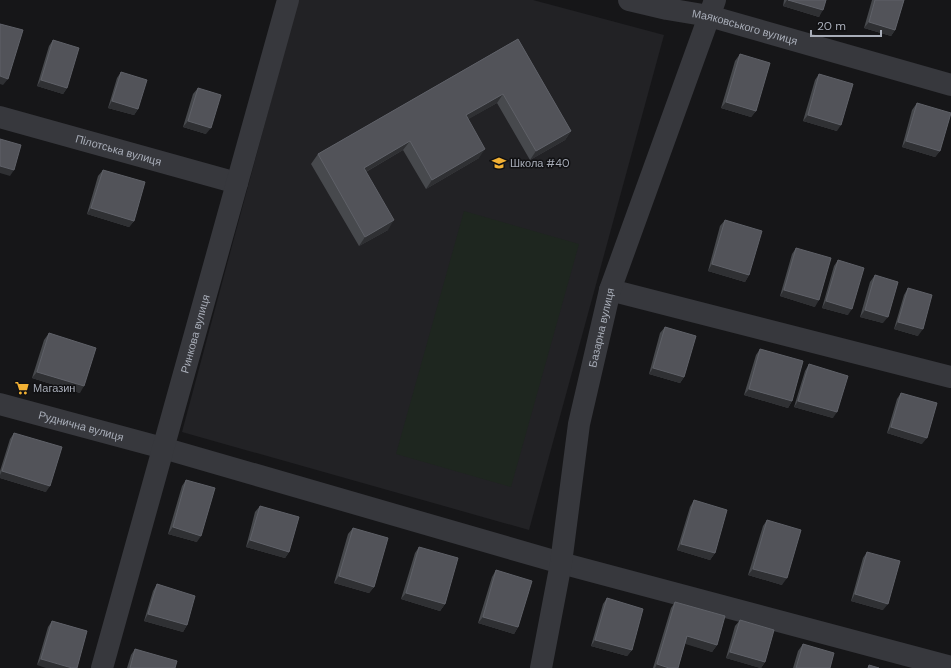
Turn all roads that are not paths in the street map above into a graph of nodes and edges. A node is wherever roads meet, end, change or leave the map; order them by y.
1 (288, 0) edge
2 (629, 0) edge
3 (712, 8) edge
4 (951, 85) edge
5 (0, 117) edge
6 (237, 183) junction
7 (610, 290) junction
8 (951, 377) edge
9 (0, 404) edge
10 (163, 448) junction
11 (561, 563) junction
12 (951, 667) edge
13 (102, 668) edge
14 (541, 668) edge

1 - 6 street, Ринкова вулиця
2 - 3 street, Маяковського вулиця
3 - 4 street, Маяковського вулиця
3 - 7 street, Базарна вулиця
5 - 6 street, Пілотська вулиця
6 - 10 street, Ринкова вулиця
7 - 8 street
7 - 11 street, Базарна вулиця
9 - 10 street, Руднична вулиця
10 - 11 street, Руднична вулиця
10 - 13 street, Ринкова вулиця
11 - 12 street, Руднична вулиця
11 - 14 street, Базарна вулиця

